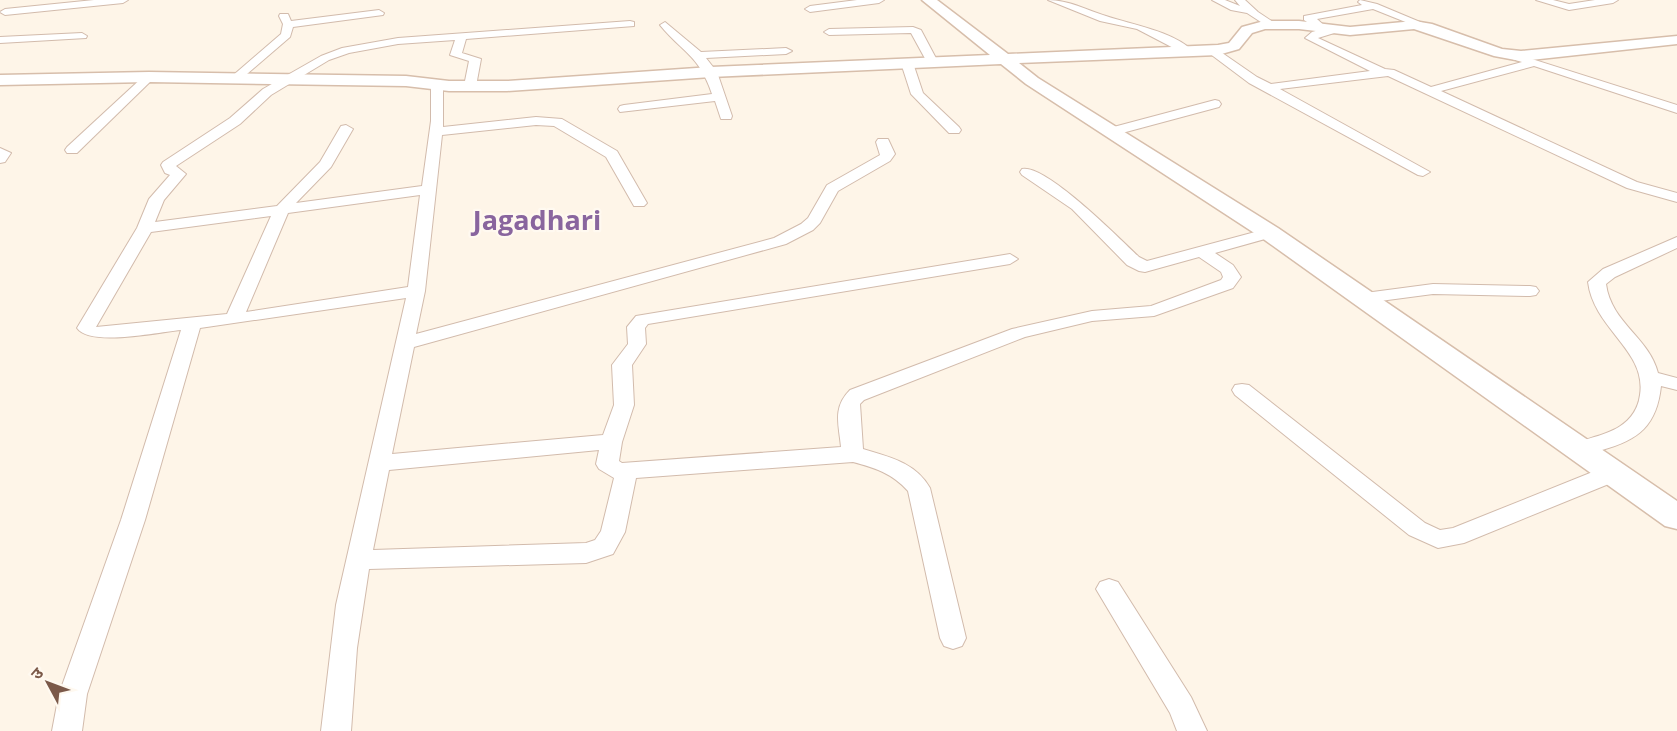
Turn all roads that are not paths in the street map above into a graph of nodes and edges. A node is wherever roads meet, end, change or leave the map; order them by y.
1 (20, 0) edge
2 (123, 0) edge
3 (376, 0) edge
4 (879, 0) edge
5 (929, 0) edge
6 (1053, 0) edge
7 (1217, 0) edge
8 (1240, 0) edge
9 (1541, 0) edge
10 (1612, 0) edge
11 (1366, 2) edge
12 (810, 9) dead end
13 (1249, 10) junction
14 (2, 13) edge
15 (379, 13) junction
16 (857, 17) junction
17 (630, 24) dead end
18 (1271, 24) junction
19 (665, 25) dead end
20 (375, 26) dead end
21 (1427, 27) junction
22 (1323, 28) junction
23 (1339, 30) junction
24 (829, 32) dead end
25 (82, 36) dead end
26 (461, 36) junction
27 (0, 40) edge
28 (1677, 40) edge
29 (1211, 50) junction
30 (786, 51) dead end
31 (1187, 51) junction
32 (698, 55) junction
33 (1510, 55) junction
34 (1002, 58) junction
35 (932, 62) junction
36 (907, 63) junction
37 (1533, 63) junction
38 (711, 72) junction
39 (1382, 72) junction
40 (149, 77) junction
41 (237, 78) junction
42 (0, 80) edge
43 (287, 80) junction
44 (437, 84) junction
45 (470, 86) junction
46 (1271, 89) junction
47 (1428, 91) junction
48 (720, 97) junction
49 (1215, 104) dead end
50 (624, 108) dead end
51 (1677, 109) edge
52 (726, 116) dead end
53 (346, 129) dead end
54 (954, 130) dead end
55 (436, 132) junction
56 (1111, 132) junction
57 (884, 142) dead end
58 (72, 150) dead end
59 (0, 152) edge
60 (0, 159) edge
61 (1027, 172) dead end
62 (1423, 172) dead end
63 (428, 190) junction
64 (1677, 198) edge
65 (639, 203) dead end
66 (282, 209) junction
67 (145, 228) junction
68 (1270, 233) junction
69 (1677, 242) edge
70 (1202, 252) junction
71 (1010, 259) dead end
72 (416, 291) junction
73 (1530, 291) dead end
74 (1365, 298) junction
75 (234, 319) junction
76 (192, 323) junction
77 (406, 343) junction
78 (1651, 377) junction
79 (1677, 384) edge
80 (1242, 390) dead end
81 (611, 442) junction
82 (1578, 449) junction
83 (853, 454) junction
84 (380, 463) junction
85 (627, 470) junction
86 (1613, 473) junction
87 (1677, 517) edge
88 (359, 560) junction
89 (1109, 589) dead end
90 (952, 638) dead end
91 (67, 731) edge
92 (336, 731) edge
93 (1192, 731) edge

1 - 14 street
2 - 14 street
3 - 15 street
4 - 16 street
5 - 34 street
6 - 31 street
7 - 13 street
8 - 13 street
9 - 10 street
11 - 21 street
11 - 22 street
12 - 16 street
13 - 18 street
15 - 20 street
15 - 41 street
16 - 24 street
16 - 35 street
17 - 26 street
18 - 22 street
18 - 29 street
19 - 32 street
21 - 23 street
21 - 33 street
22 - 23 street
23 - 39 street
25 - 27 street
26 - 43 street
26 - 45 street
28 - 33 street
29 - 31 street
29 - 46 street
30 - 32 street
31 - 34 street
32 - 38 street
33 - 37 street
34 - 35 street
34 - 56 street
35 - 36 street
36 - 38 street
36 - 54 street
37 - 47 street
37 - 51 street
38 - 45 street
38 - 48 street
39 - 46 street
39 - 47 street
40 - 41 street
40 - 42 street
40 - 58 street
41 - 43 street
43 - 44 street
43 - 67 street
44 - 45 street
44 - 55 street
46 - 62 street
47 - 64 street
48 - 50 street
48 - 52 street
49 - 56 street
53 - 66 street
55 - 63 street
55 - 65 street
56 - 68 street
57 - 77 street
59 - 60 street
61 - 70 street
63 - 66 street
63 - 72 street
66 - 67 street
66 - 75 street
67 - 76 street
68 - 70 street
68 - 74 street
69 - 78 street
70 - 83 street
71 - 81 street
72 - 75 street
72 - 77 street
73 - 74 street
74 - 82 street
75 - 76 street
76 - 91 street
77 - 84 street
78 - 79 street
78 - 82 street
80 - 86 street
81 - 84 street
81 - 85 street
82 - 86 street
83 - 85 street
83 - 90 street
84 - 88 street
85 - 88 street
86 - 87 street
88 - 92 street
89 - 93 street

